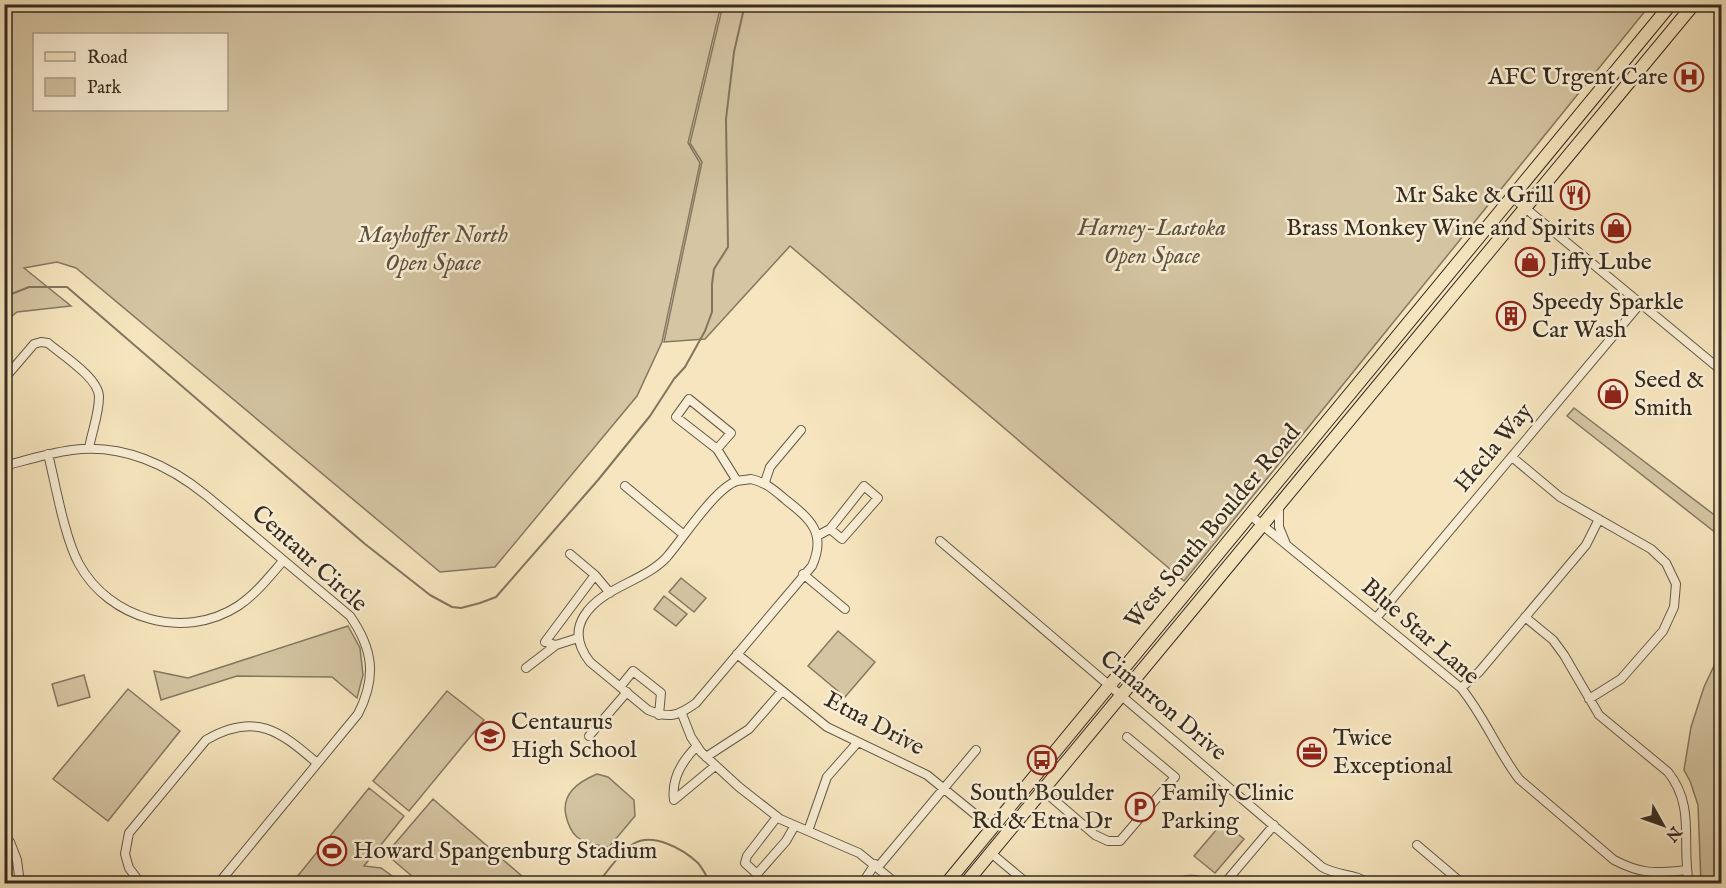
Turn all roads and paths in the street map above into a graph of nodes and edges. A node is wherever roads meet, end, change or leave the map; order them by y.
1 (1671, 4) edge
2 (1694, 4) edge
3 (1512, 197) junction
4 (1524, 207) junction
5 (1640, 304) junction
6 (1722, 371) edge
7 (4, 379) edge
8 (801, 430) dead end
9 (90, 448) junction
10 (717, 449) junction
11 (48, 454) junction
12 (1512, 457) junction
13 (4, 466) edge
14 (737, 481) junction
15 (765, 482) junction
16 (625, 486) dead end
17 (1279, 503) junction
18 (1250, 515) junction
19 (1599, 519) junction
20 (1261, 524) junction
21 (830, 529) junction
22 (684, 535) junction
23 (817, 536) junction
24 (940, 541) dead end
25 (1286, 544) junction
26 (570, 554) dead end
27 (283, 561) junction
28 (803, 574) junction
29 (595, 575) junction
30 (610, 593) junction
31 (844, 609) dead end
32 (1377, 617) junction
33 (1525, 617) junction
34 (578, 638) junction
35 (556, 645) junction
36 (737, 654) junction
37 (526, 668) dead end
38 (1110, 686) junction
39 (1461, 688) junction
40 (623, 689) junction
41 (782, 691) junction
42 (1122, 696) junction
43 (1589, 699) junction
44 (682, 714) junction
45 (659, 715) junction
46 (589, 736) dead end
47 (1127, 737) dead end
48 (858, 742) junction
49 (976, 750) dead end
50 (701, 752) junction
51 (317, 763) junction
52 (715, 766) junction
53 (1031, 780) junction
54 (945, 789) junction
55 (1042, 790) junction
56 (777, 817) junction
57 (1274, 825) junction
58 (794, 827) junction
59 (992, 828) junction
60 (808, 831) junction
61 (10, 842) dead end
62 (1417, 846) dead end
63 (991, 853) junction
64 (876, 866) junction
65 (1687, 870) junction
66 (20, 884) edge
67 (141, 884) edge
68 (218, 884) edge
69 (861, 884) edge
70 (897, 884) edge
71 (946, 884) edge
72 (965, 884) edge
73 (1028, 884) edge
74 (1175, 884) edge
75 (1209, 884) edge
76 (1224, 884) edge
77 (1370, 884) edge
78 (1463, 884) edge
79 (1689, 884) edge

1 - 3 main road, West South Boulder Road
2 - 4 main road, West South Boulder Road
3 - 4 street
3 - 18 main road, West South Boulder Road
4 - 5 street
4 - 17 main road, West South Boulder Road
5 - 6 street
5 - 12 street, Hecla Way
7 - 9 street
8 - 15 street
9 - 11 street, Centaur Circle
9 - 27 street, Centaur Circle
10 - 10 street
10 - 14 street
11 - 13 street, Centaur Circle
11 - 27 street
12 - 19 street
12 - 32 street, Hecla Way
14 - 15 street
14 - 22 street
15 - 23 street
16 - 22 street
17 - 20 main road, West South Boulder Road
17 - 25 street
18 - 20 street, Blue Star Lane
18 - 38 main road, West South Boulder Road
19 - 33 street
19 - 43 street
20 - 25 street, Blue Star Lane
20 - 42 main road, West South Boulder Road
21 - 21 street
21 - 23 street
22 - 30 street
23 - 28 street
24 - 38 street, Cimarron Drive
25 - 32 street, Blue Star Lane
26 - 29 street
27 - 51 street, Centaur Circle
28 - 31 street
28 - 36 street
29 - 30 street
29 - 35 street
30 - 34 street
32 - 39 street, Blue Star Lane
33 - 39 street
33 - 43 street
34 - 35 street
34 - 40 street
35 - 37 street
36 - 41 street, Etna Drive
36 - 44 street
38 - 42 street, Cimarron Drive
38 - 53 main road, West South Boulder Road
39 - 65 street, Blue Star Lane
40 - 45 street
40 - 45 street
40 - 46 street
41 - 48 street, Etna Drive
41 - 50 street
42 - 55 main road, West South Boulder Road
42 - 57 street, Cimarron Drive
43 - 65 street
44 - 45 street
44 - 50 street
47 - 55 street
48 - 54 street, Etna Drive
48 - 60 street
49 - 54 street
50 - 52 street
50 - 52 street
51 - 67 street
51 - 68 street, Centaur Circle
52 - 56 street
53 - 55 street
53 - 59 main road, West South Boulder Road
54 - 59 street, Etna Drive
54 - 64 street
55 - 63 main road, West South Boulder Road
56 - 58 street
56 - 58 street
57 - 76 street
57 - 77 street, Cimarron Drive
58 - 60 street
59 - 71 main road, West South Boulder Road
60 - 64 street
61 - 66 street
62 - 78 street
63 - 72 main road, West South Boulder Road
63 - 73 street
64 - 69 street
64 - 70 street
65 - 79 street
74 - 75 street

